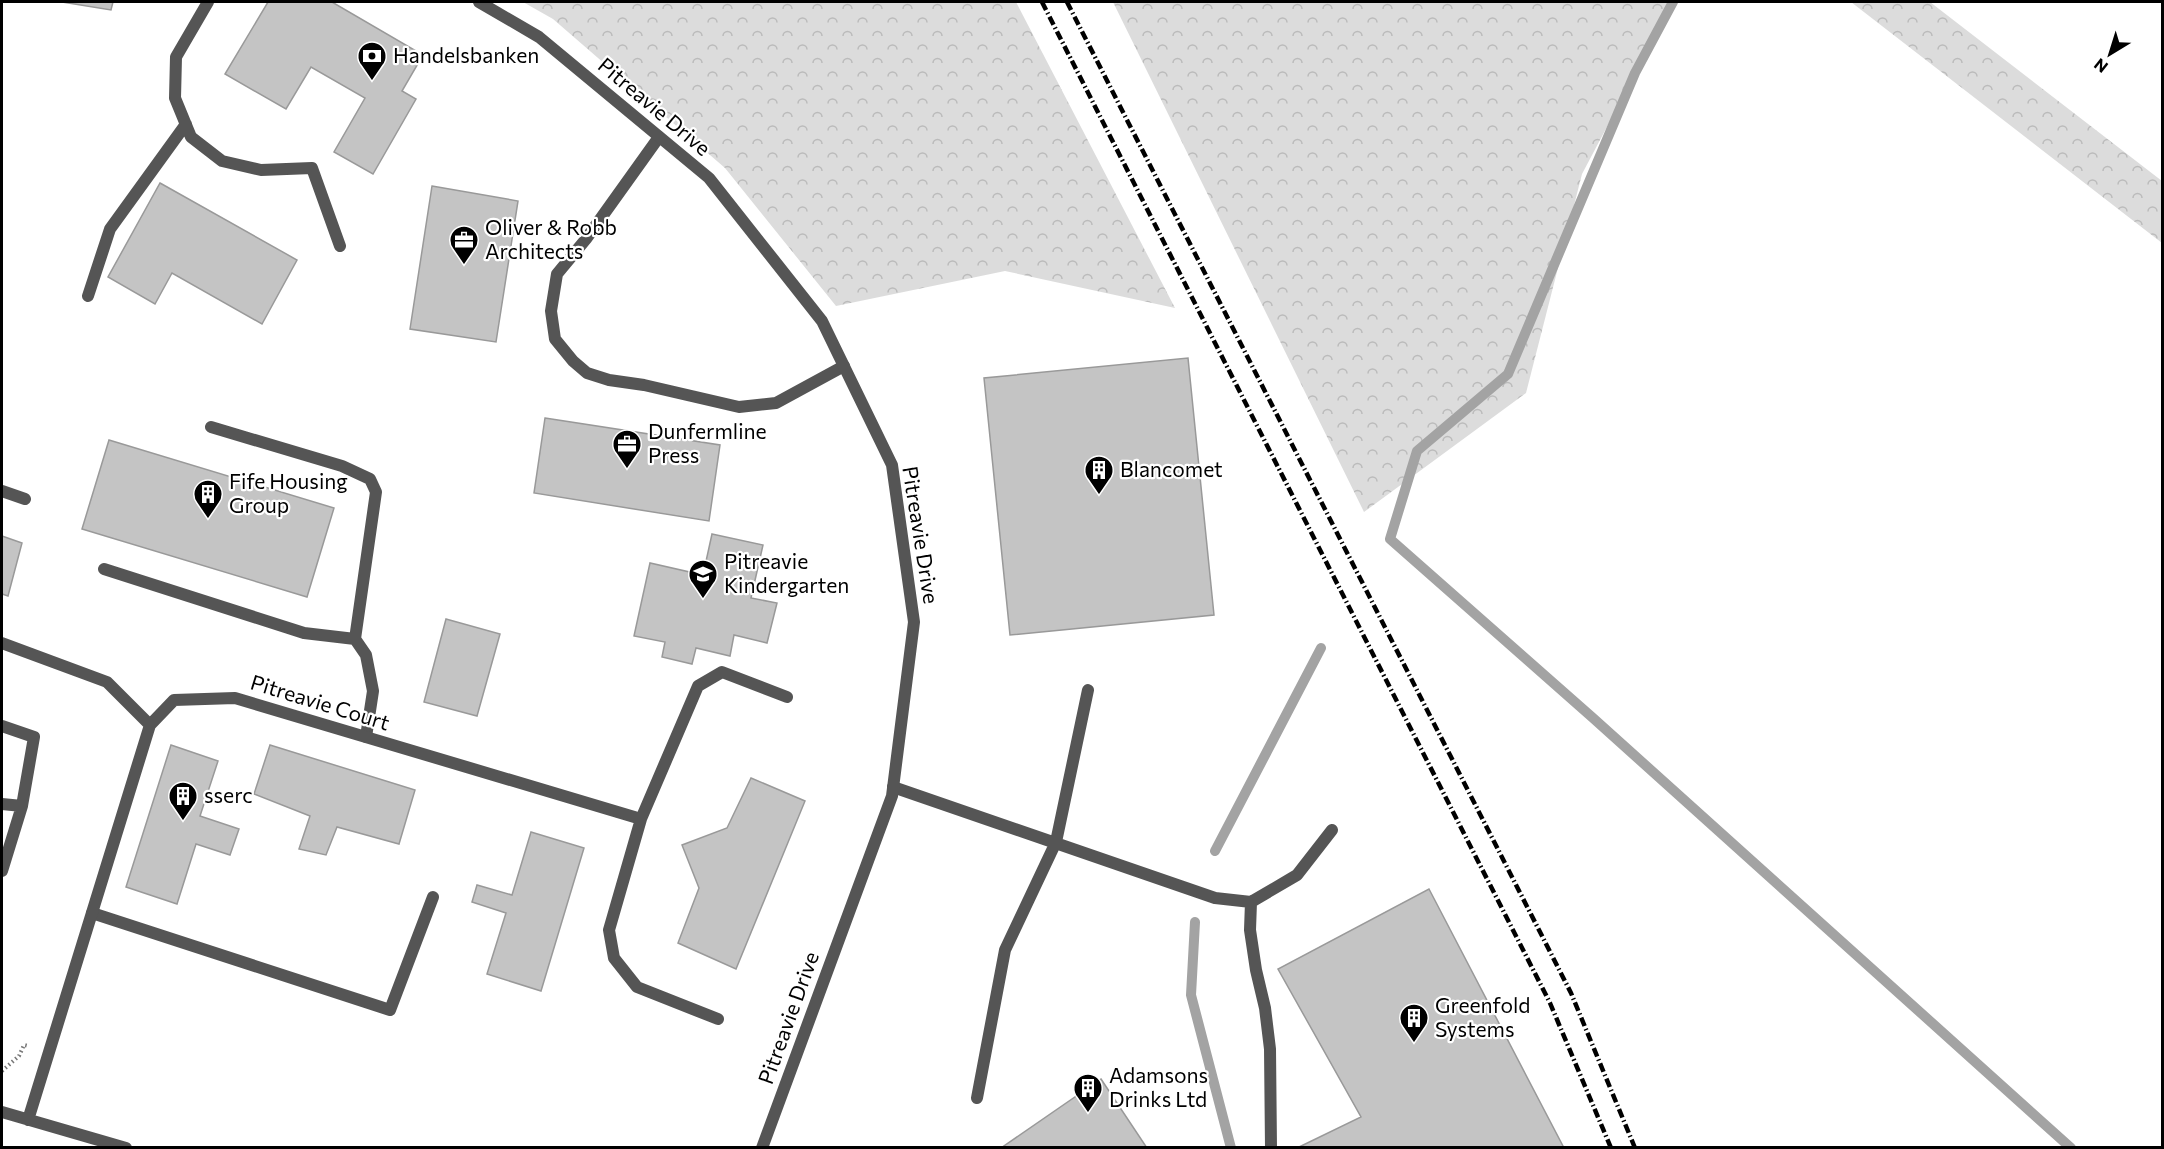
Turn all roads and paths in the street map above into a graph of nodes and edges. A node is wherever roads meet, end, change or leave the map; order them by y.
1 (208, 2) edge
2 (479, 2) edge
3 (186, 124) junction
4 (659, 137) junction
5 (340, 246) dead end
6 (88, 296) dead end
7 (844, 366) junction
8 (211, 427) dead end
9 (2, 491) edge
10 (25, 499) dead end
11 (104, 569) dead end
12 (354, 639) junction
13 (2, 643) edge
14 (1088, 690) dead end
15 (787, 697) dead end
16 (150, 724) junction
17 (2, 726) edge
18 (366, 737) junction
19 (893, 787) junction
20 (2, 804) edge
21 (22, 806) junction
22 (641, 819) junction
23 (1332, 830) dead end
24 (1056, 842) junction
25 (2, 871) edge
26 (433, 897) dead end
27 (1251, 902) junction
28 (92, 913) junction
29 (718, 1019) dead end
30 (977, 1098) dead end
31 (2, 1112) edge
32 (28, 1120) junction
33 (126, 1148) edge
34 (762, 1148) edge
35 (1271, 1148) edge

1 - 3 street
2 - 4 street, Pitreavie Drive
3 - 5 street
3 - 6 street
4 - 7 street, Pitreavie Drive
4 - 7 street
7 - 19 street, Pitreavie Drive
8 - 12 street
9 - 10 street
11 - 12 street
12 - 18 street
13 - 16 street
14 - 24 street
15 - 22 street
16 - 18 street, Pitreavie Court
16 - 28 street, Pitreavie Court
17 - 21 street
18 - 22 street, Pitreavie Court
19 - 24 street
19 - 34 street, Pitreavie Drive
20 - 21 street
21 - 25 street
22 - 29 street
23 - 27 street
24 - 27 street
24 - 30 street
26 - 28 street
27 - 35 street
28 - 32 street, Pitreavie Court
31 - 32 street
32 - 33 street

